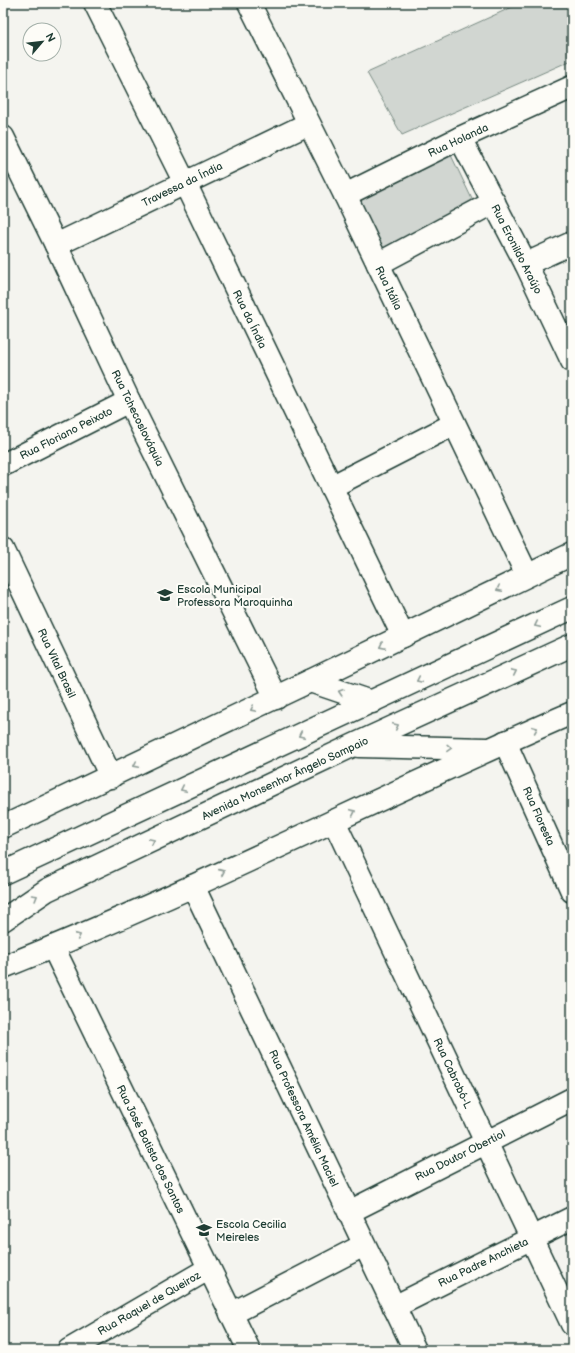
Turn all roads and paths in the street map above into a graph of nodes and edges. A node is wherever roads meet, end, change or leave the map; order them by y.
1 (95, 3) edge
2 (250, 3) edge
3 (572, 87) edge
4 (308, 124) junction
5 (3, 137) edge
6 (460, 138) junction
7 (185, 183) junction
8 (345, 195) junction
9 (494, 202) junction
10 (572, 243) edge
11 (56, 245) junction
12 (378, 264) junction
13 (526, 264) junction
14 (572, 361) edge
15 (129, 401) junction
16 (454, 424) junction
17 (3, 464) edge
18 (331, 487) junction
19 (3, 549) edge
20 (572, 554) edge
21 (527, 575) junction
22 (572, 608) edge
23 (403, 636) junction
24 (572, 645) edge
25 (310, 681) junction
26 (276, 698) junction
27 (372, 702) junction
28 (572, 713) edge
29 (354, 745) junction
30 (496, 745) junction
31 (111, 777) junction
32 (334, 821) junction
33 (3, 827) edge
34 (3, 873) edge
35 (193, 886) junction
36 (572, 891) edge
37 (3, 920) edge
38 (54, 947) junction
39 (3, 967) edge
40 (572, 1099) edge
41 (486, 1142) junction
42 (348, 1212) junction
43 (572, 1218) edge
44 (532, 1238) junction
45 (364, 1245) junction
46 (208, 1269) junction
47 (394, 1307) junction
48 (231, 1314) junction
49 (572, 1324) edge
50 (69, 1350) edge
51 (249, 1350) edge
52 (415, 1350) edge

1 - 7 street, Rua da Índia
2 - 4 street, Rua Itália
3 - 6 street, Rua Holanda
4 - 7 street, Travessa da Índia
4 - 8 street, Rua Itália
5 - 11 street, Rua Tchecoslováquia
6 - 8 street, Rua Holanda
6 - 9 street, Rua Eronildo Araújo
7 - 11 street, Travessa da Índia
7 - 18 street, Rua da Índia
8 - 12 street, Rua Itália
9 - 12 street
9 - 13 street, Rua Eronildo Araújo
10 - 13 street
11 - 15 street, Rua Tchecoslováquia
12 - 16 street, Rua Itália
13 - 14 street, Rua Eronildo Araújo
15 - 17 street, Rua Floriano Peixoto
15 - 26 street, Rua Tchecoslováquia
16 - 18 street
16 - 21 street, Rua Itália
18 - 23 street, Rua da Índia
19 - 31 street, Rua Vital Brasil
20 - 21 street
21 -> 23 street
22 -> 27 street
23 -> 25 street
29 -> 24 street, Avenida Monsenhor Ângelo Sampaio
25 - 26 street
27 -> 25 street
26 -> 31 street
27 -> 34 street
30 -> 28 street
29 -> 30 street
37 -> 29 street, Avenida Monsenhor Ângelo Sampaio
32 -> 30 street
30 - 36 street, Rua Floresta
31 - 33 street
35 -> 32 street
32 - 41 street, Rua Cabrobó-L
38 -> 35 street
35 - 42 street, Rua Professora Amélia Maciel
38 - 39 street
38 - 46 street, Rua José Batista dos Santos
40 - 41 street, Rua Doutor Obertiol
41 - 42 street, Rua Doutor Obertiol
41 - 44 street, Rua Cabrobó-L
42 - 45 street, Rua Professora Amélia Maciel
43 - 44 street, Rua Padre Anchieta
44 - 47 street, Rua Padre Anchieta
44 - 49 street, Rua Cabrobó-L
45 - 47 street, Rua Professora Amélia Maciel
45 - 48 street
46 - 48 street, Rua José Batista dos Santos
46 - 50 street, Rua Raquel de Queiroz
47 - 52 street, Rua Professora Amélia Maciel
48 - 51 street, Rua José Batista dos Santos

